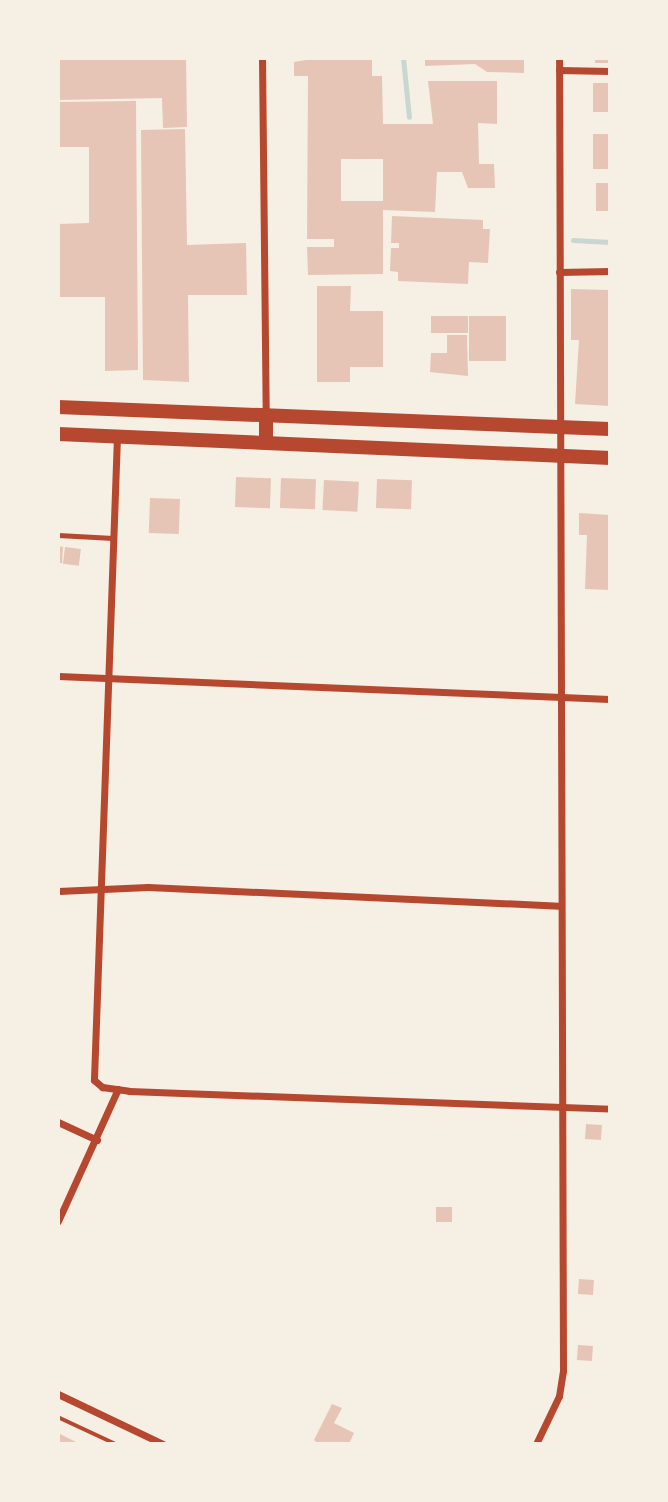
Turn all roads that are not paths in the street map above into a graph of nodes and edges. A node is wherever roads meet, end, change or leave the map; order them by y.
1 (262, 58) edge
2 (559, 58) edge
3 (559, 70) junction
4 (610, 71) edge
5 (610, 271) edge
6 (559, 272) junction
7 (58, 407) edge
8 (266, 415) junction
9 (560, 427) junction
10 (610, 429) edge
11 (58, 434) edge
12 (117, 436) junction
13 (266, 443) junction
14 (559, 456) junction
15 (610, 458) edge
16 (58, 536) edge
17 (113, 538) junction
18 (58, 676) edge
19 (107, 678) junction
20 (559, 697) junction
21 (610, 699) edge
22 (58, 891) edge
23 (102, 891) junction
24 (559, 906) junction
25 (117, 1089) junction
26 (561, 1108) junction
27 (610, 1109) edge
28 (58, 1122) edge
29 (97, 1140) junction
30 (58, 1221) edge
31 (58, 1394) edge
32 (163, 1444) edge
33 (536, 1444) edge

1 - 8 street
2 - 3 street
3 - 4 street
3 - 6 street
5 - 6 street
6 - 9 street
7 - 8 main road
8 - 9 main road
8 - 13 main road
9 - 10 main road
9 - 14 street
11 - 12 main road
12 - 13 main road
12 - 17 street
13 - 14 main road
14 - 15 main road
14 - 20 street
16 - 17 lane
17 - 19 street
18 - 19 street
19 - 20 street
19 - 23 street
20 - 21 street
20 - 24 street
22 - 23 street
23 - 24 street
23 - 25 street
24 - 26 street
25 - 26 street
25 - 29 street
26 - 27 street
26 - 33 street
28 - 29 street
29 - 30 street
31 - 32 street

